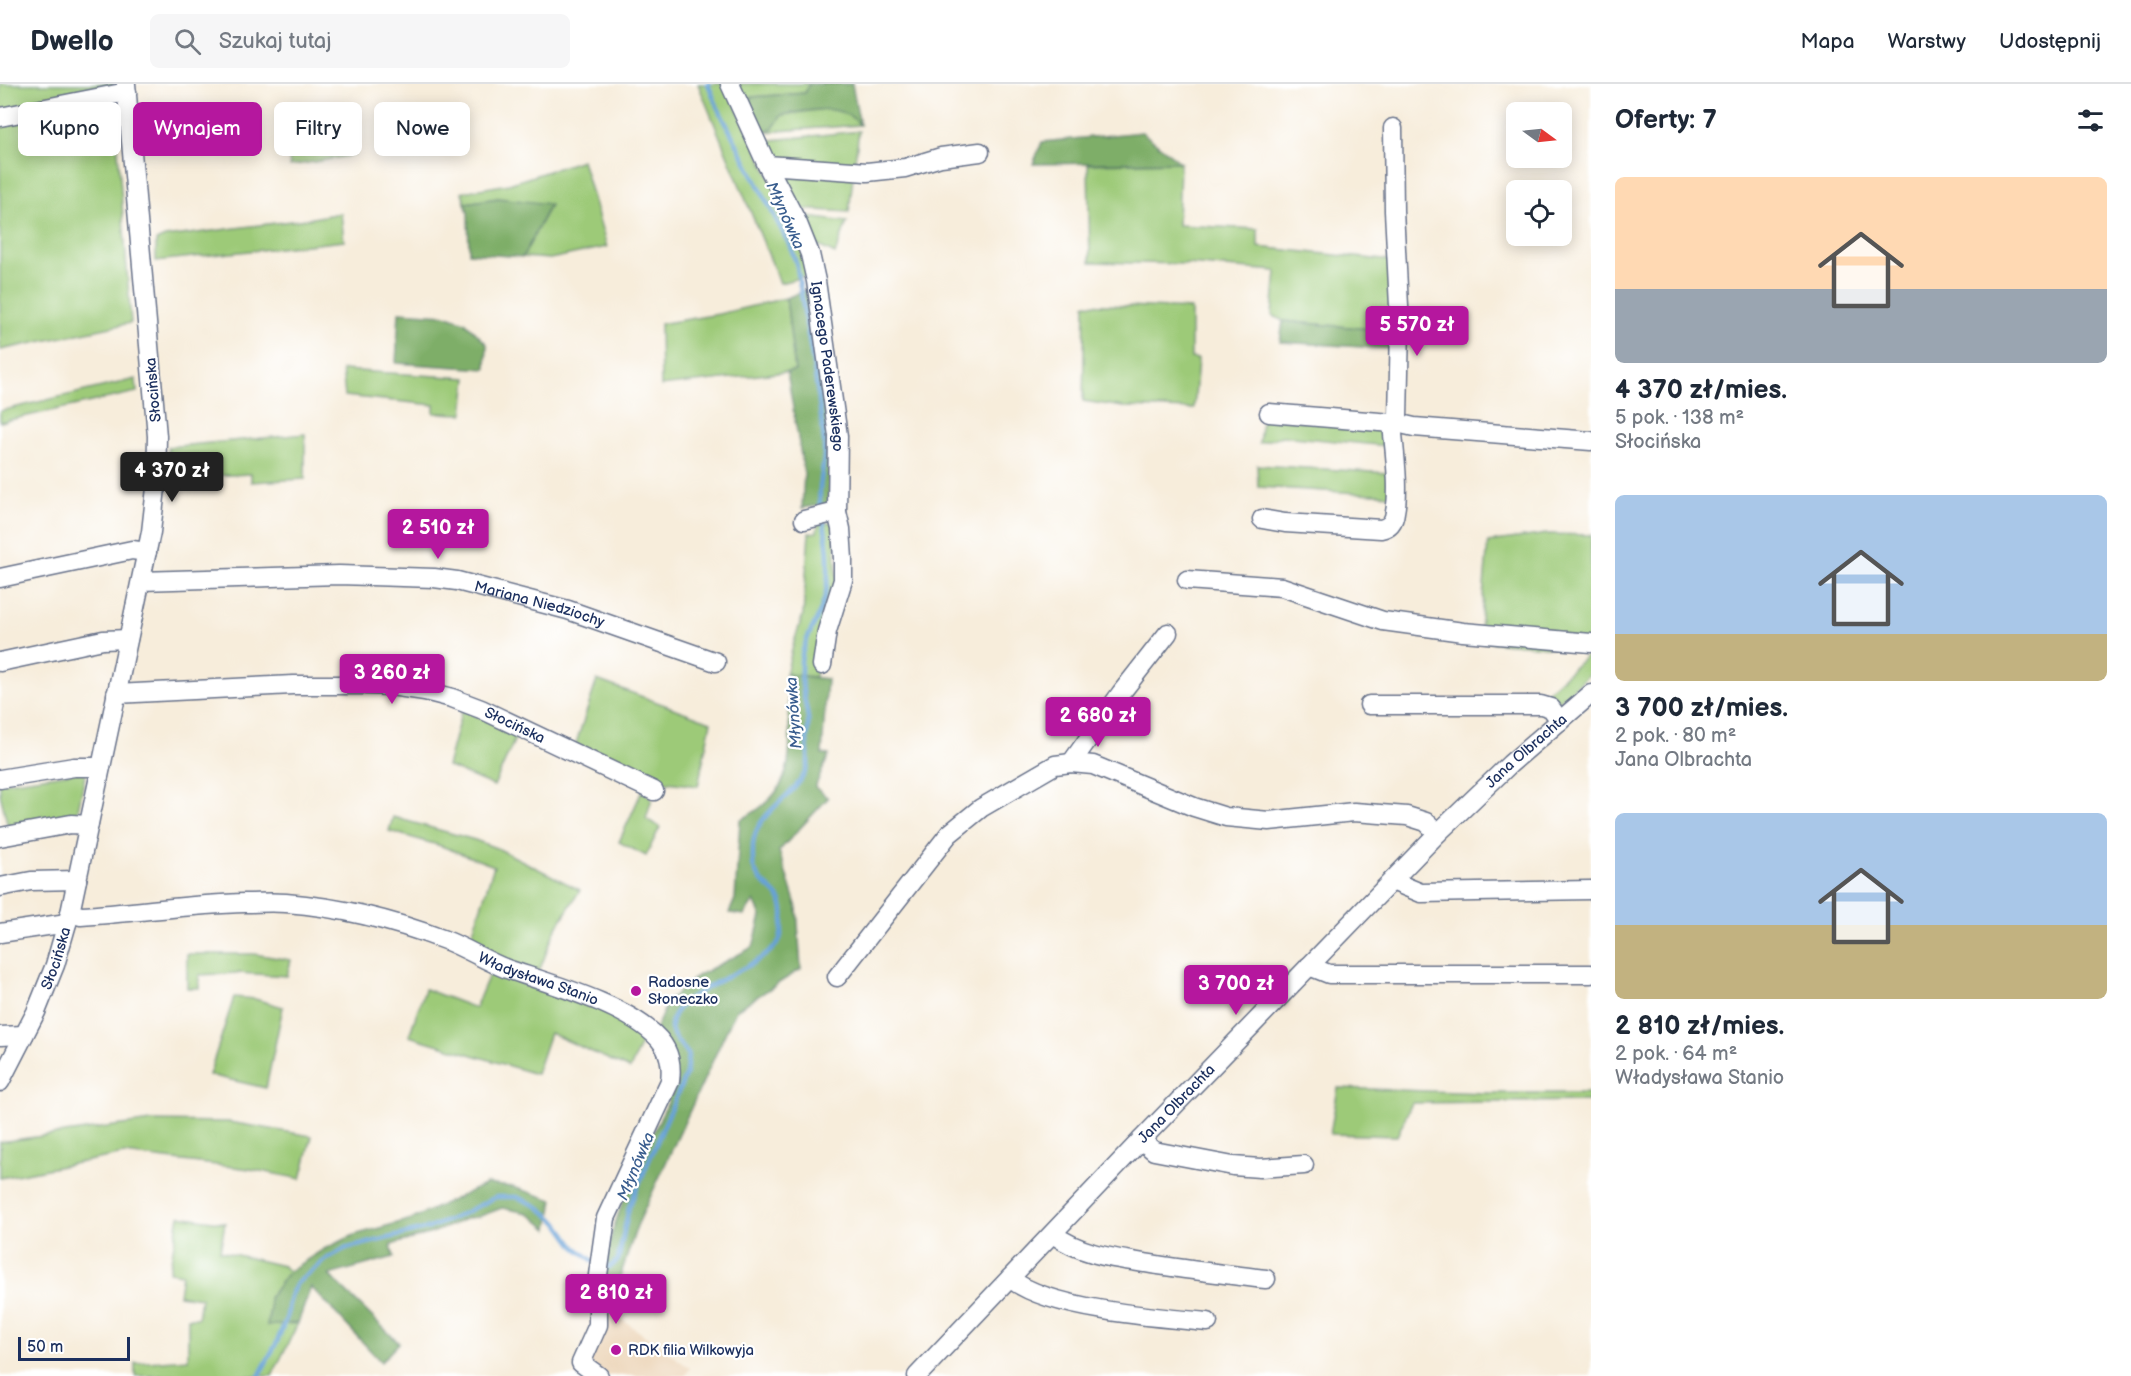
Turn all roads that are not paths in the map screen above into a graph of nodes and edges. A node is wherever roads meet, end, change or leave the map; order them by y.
1 (730, 84) edge
2 (126, 88) edge
3 (0, 117) edge
4 (1394, 128) dead end
5 (980, 152) dead end
6 (767, 165) junction
7 (1269, 412) dead end
8 (1396, 422) junction
9 (1591, 441) edge
10 (1262, 519) dead end
11 (147, 552) junction
12 (0, 579) edge
13 (141, 580) junction
14 (1187, 580) dead end
15 (1168, 633) dead end
16 (128, 639) junction
17 (1591, 643) edge
18 (0, 662) edge
19 (716, 662) dead end
20 (822, 664) dead end
21 (116, 694) junction
22 (1591, 694) edge
23 (1369, 705) dead end
24 (1560, 721) junction
25 (1071, 763) junction
26 (101, 766) junction
27 (0, 779) edge
28 (654, 791) dead end
29 (89, 825) junction
30 (1437, 833) junction
31 (0, 837) edge
32 (77, 880) junction
33 (1392, 880) junction
34 (0, 886) edge
35 (1591, 890) edge
36 (68, 918) junction
37 (0, 933) edge
38 (1309, 966) junction
39 (1591, 974) edge
40 (837, 977) dead end
41 (24, 1035) junction
42 (0, 1036) edge
43 (0, 1082) edge
44 (1141, 1140) junction
45 (1304, 1165) dead end
46 (1053, 1234) junction
47 (1010, 1278) junction
48 (1266, 1279) dead end
49 (1208, 1322) dead end
50 (599, 1376) edge
51 (917, 1376) edge

1 - 6 street, Ignacego Paderewskiego
2 - 3 street
2 - 11 street, Słocińska
4 - 8 street
5 - 6 street
6 - 20 street, Ignacego Paderewskiego
7 - 8 street
8 - 9 street
8 - 10 street
11 - 12 street
11 - 13 street, Słocińska
13 - 16 street, Słocińska
13 - 19 street, Mariana Niedziochy
14 - 17 street
15 - 25 street
16 - 18 street
16 - 21 street, Słocińska
21 - 26 street, Słocińska
21 - 28 street, Słocińska
22 - 24 street, Jana Olbrachta
23 - 24 street
24 - 30 street, Jana Olbrachta
25 - 30 street
25 - 40 street
26 - 27 street
26 - 29 street, Słocińska
29 - 31 street
29 - 32 street, Słocińska
30 - 33 street, Jana Olbrachta
32 - 34 street
32 - 36 street, Słocińska
33 - 35 street
33 - 38 street, Jana Olbrachta
36 - 37 street, Władysława Stanio
36 - 41 street, Słocińska
36 - 50 street, Władysława Stanio
38 - 39 street
38 - 44 street, Jana Olbrachta
41 - 42 street
41 - 43 street, Słocińska
44 - 45 street
44 - 46 street, Jana Olbrachta
46 - 47 street, Jana Olbrachta
46 - 48 street
47 - 49 street
47 - 51 street, Jana Olbrachta

